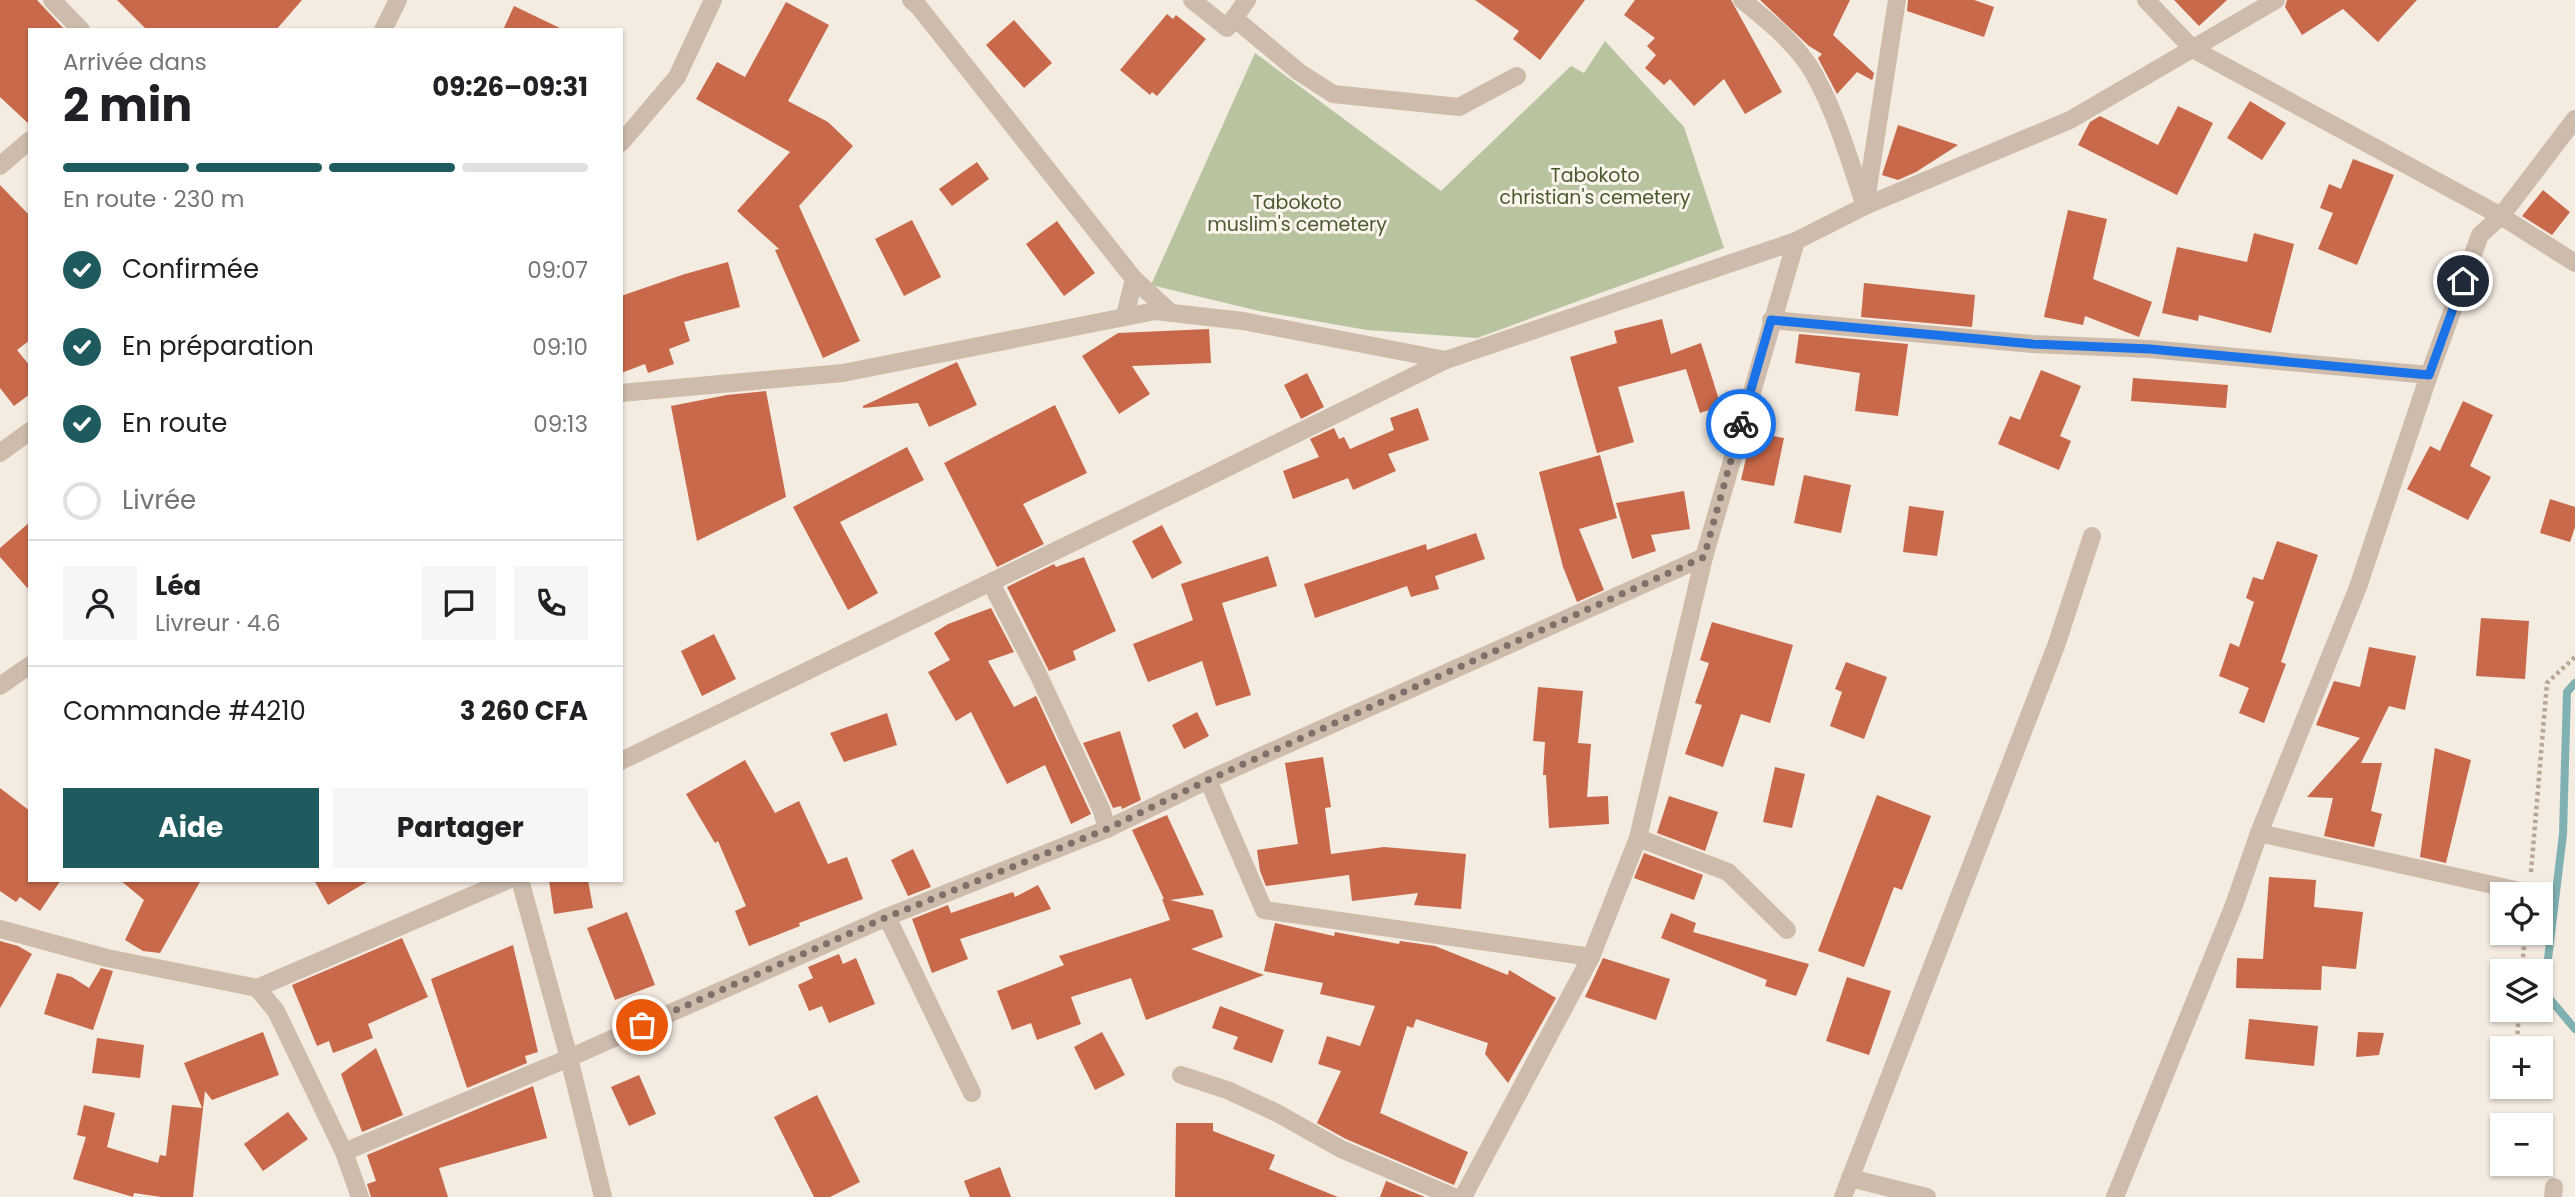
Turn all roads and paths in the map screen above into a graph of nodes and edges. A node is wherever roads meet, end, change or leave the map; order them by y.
1 (52, 0) edge
2 (398, 0) edge
3 (713, 0) edge
4 (911, 0) edge
5 (1192, 0) edge
6 (1247, 0) edge
7 (1742, 0) edge
8 (1897, 0) edge
9 (2146, 0) edge
10 (2276, 0) edge
11 (1234, 18) junction
12 (79, 28) edge
13 (384, 28) edge
14 (2193, 49) junction
15 (1517, 76) dead end
16 (2575, 119) edge
17 (623, 141) edge
18 (28, 142) edge
19 (0, 166) edge
20 (1865, 206) junction
21 (2501, 216) junction
22 (1796, 241) junction
23 (2575, 263) edge
24 (1134, 279) junction
25 (1171, 313) junction
26 (1125, 316) junction
27 (1771, 320) junction
28 (1446, 360) junction
29 (2429, 375) junction
30 (623, 393) edge
31 (28, 432) edge
32 (0, 453) edge
33 (2092, 537) dead end
34 (1704, 557) junction
35 (991, 583) junction
36 (2575, 657) edge
37 (28, 666) edge
38 (0, 685) edge
39 (623, 760) edge
40 (1208, 780) junction
41 (1107, 829) junction
42 (2259, 832) junction
43 (1638, 838) junction
44 (503, 882) edge
45 (521, 882) edge
46 (2530, 882) edge
47 (2490, 883) edge
48 (887, 917) junction
49 (0, 929) edge
50 (1787, 930) dead end
51 (1591, 957) junction
52 (257, 988) junction
53 (569, 1058) junction
54 (1181, 1075) dead end
55 (972, 1093) dead end
56 (344, 1153) junction
57 (1850, 1178) junction
58 (360, 1197) edge
59 (603, 1197) edge
60 (1454, 1197) edge
61 (1463, 1197) edge
62 (1843, 1197) edge
63 (1927, 1197) edge
64 (2115, 1197) edge

1 - 12 street
2 - 13 street
3 - 17 street
4 - 24 street
5 - 11 street
6 - 11 street
7 - 20 street
8 - 20 street
9 - 14 street
10 - 14 street
11 - 15 street
14 - 20 street
14 - 21 street
16 - 21 street
18 - 19 street
20 - 22 street
21 - 23 street
21 - 29 street
22 - 27 street
22 - 28 street
24 - 25 street
24 - 26 street
25 - 26 street
25 - 28 street
26 - 30 street
27 - 29 street
27 - 34 street
28 - 35 street
29 - 42 street
31 - 32 street
33 - 57 street
34 - 40 street
34 - 43 street
35 - 39 street
35 - 41 street
36 - 46 path
37 - 38 street
40 - 41 street
40 - 51 street
41 - 48 street
42 - 47 street
42 - 64 street
43 - 50 street
43 - 51 street
44 - 52 street
45 - 53 street
48 - 53 street
48 - 55 street
49 - 52 street
51 - 61 street
52 - 56 street
53 - 56 street
53 - 59 street
54 - 60 street
56 - 58 street
57 - 62 street
57 - 63 street

